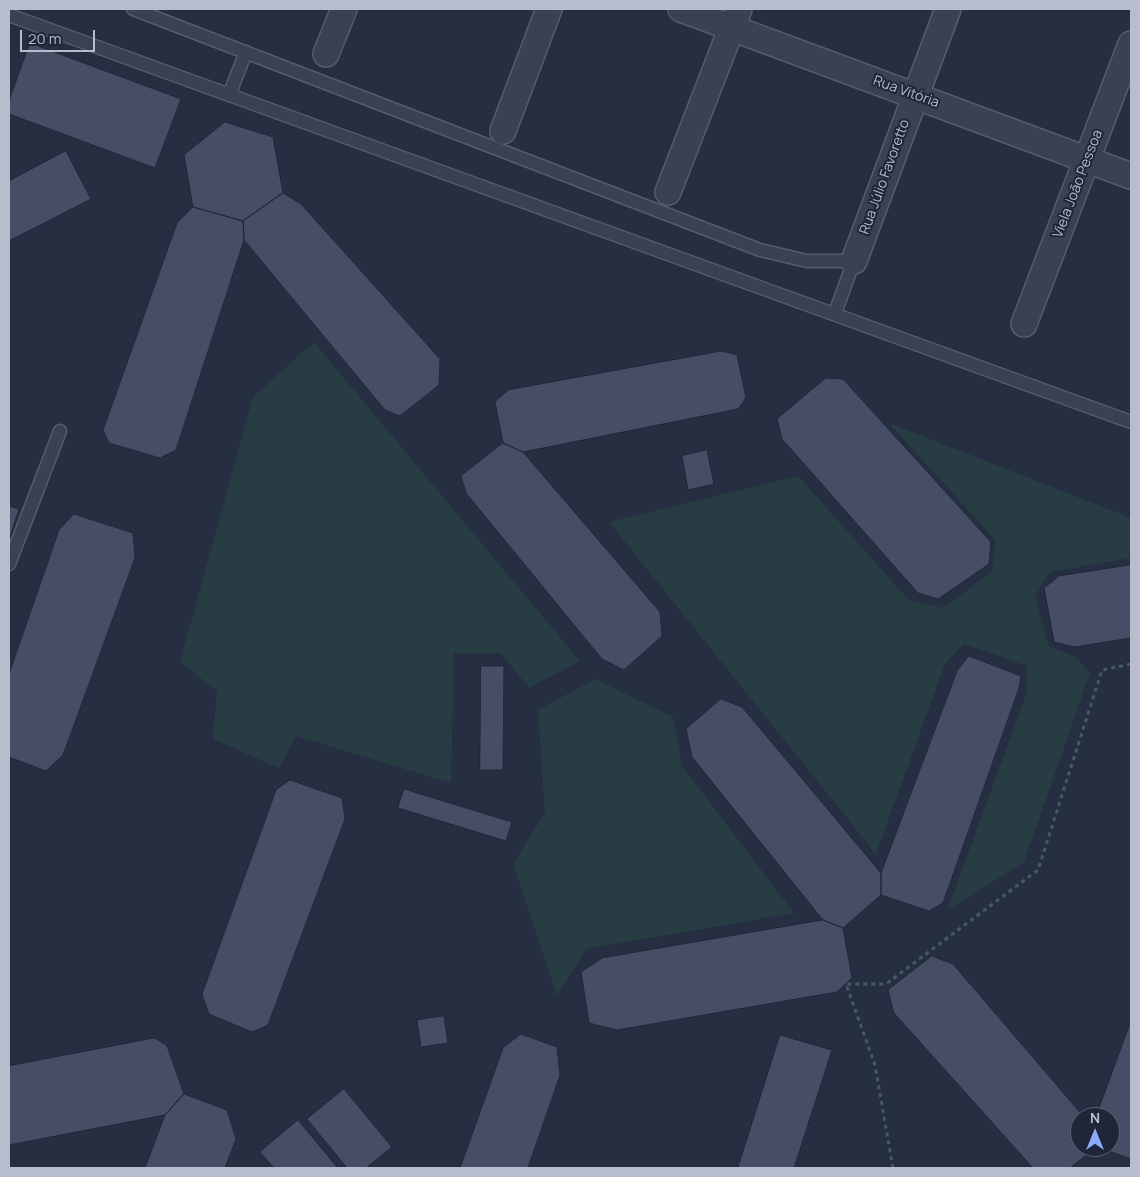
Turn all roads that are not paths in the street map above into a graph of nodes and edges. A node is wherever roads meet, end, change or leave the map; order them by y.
1 (133, 9) edge
2 (344, 9) edge
3 (549, 9) edge
4 (681, 9) edge
5 (948, 9) edge
6 (9, 15) edge
7 (735, 18) edge
8 (1131, 44) edge
9 (246, 52) junction
10 (326, 54) dead end
11 (229, 95) junction
12 (915, 96) junction
13 (503, 131) dead end
14 (1087, 160) junction
15 (1131, 176) edge
16 (668, 192) dead end
17 (854, 261) junction
18 (836, 313) junction
19 (1024, 324) dead end
20 (1131, 422) edge
21 (60, 431) dead end
22 (9, 564) edge

1 - 9 lane
2 - 10 street
3 - 13 street
4 - 7 street, Rua Vitória
5 - 12 street, Rua Júlio Favoretto
6 - 11 lane
7 - 12 street, Rua Vitória
7 - 16 street
8 - 14 street, Viela João Pessoa
9 - 11 lane
9 - 17 lane
11 - 18 lane
12 - 14 street, Rua Vitória
12 - 17 street, Rua Júlio Favoretto
14 - 15 street, Rua Vitória
14 - 19 street, Viela João Pessoa
17 - 18 lane
18 - 20 lane
21 - 22 lane

